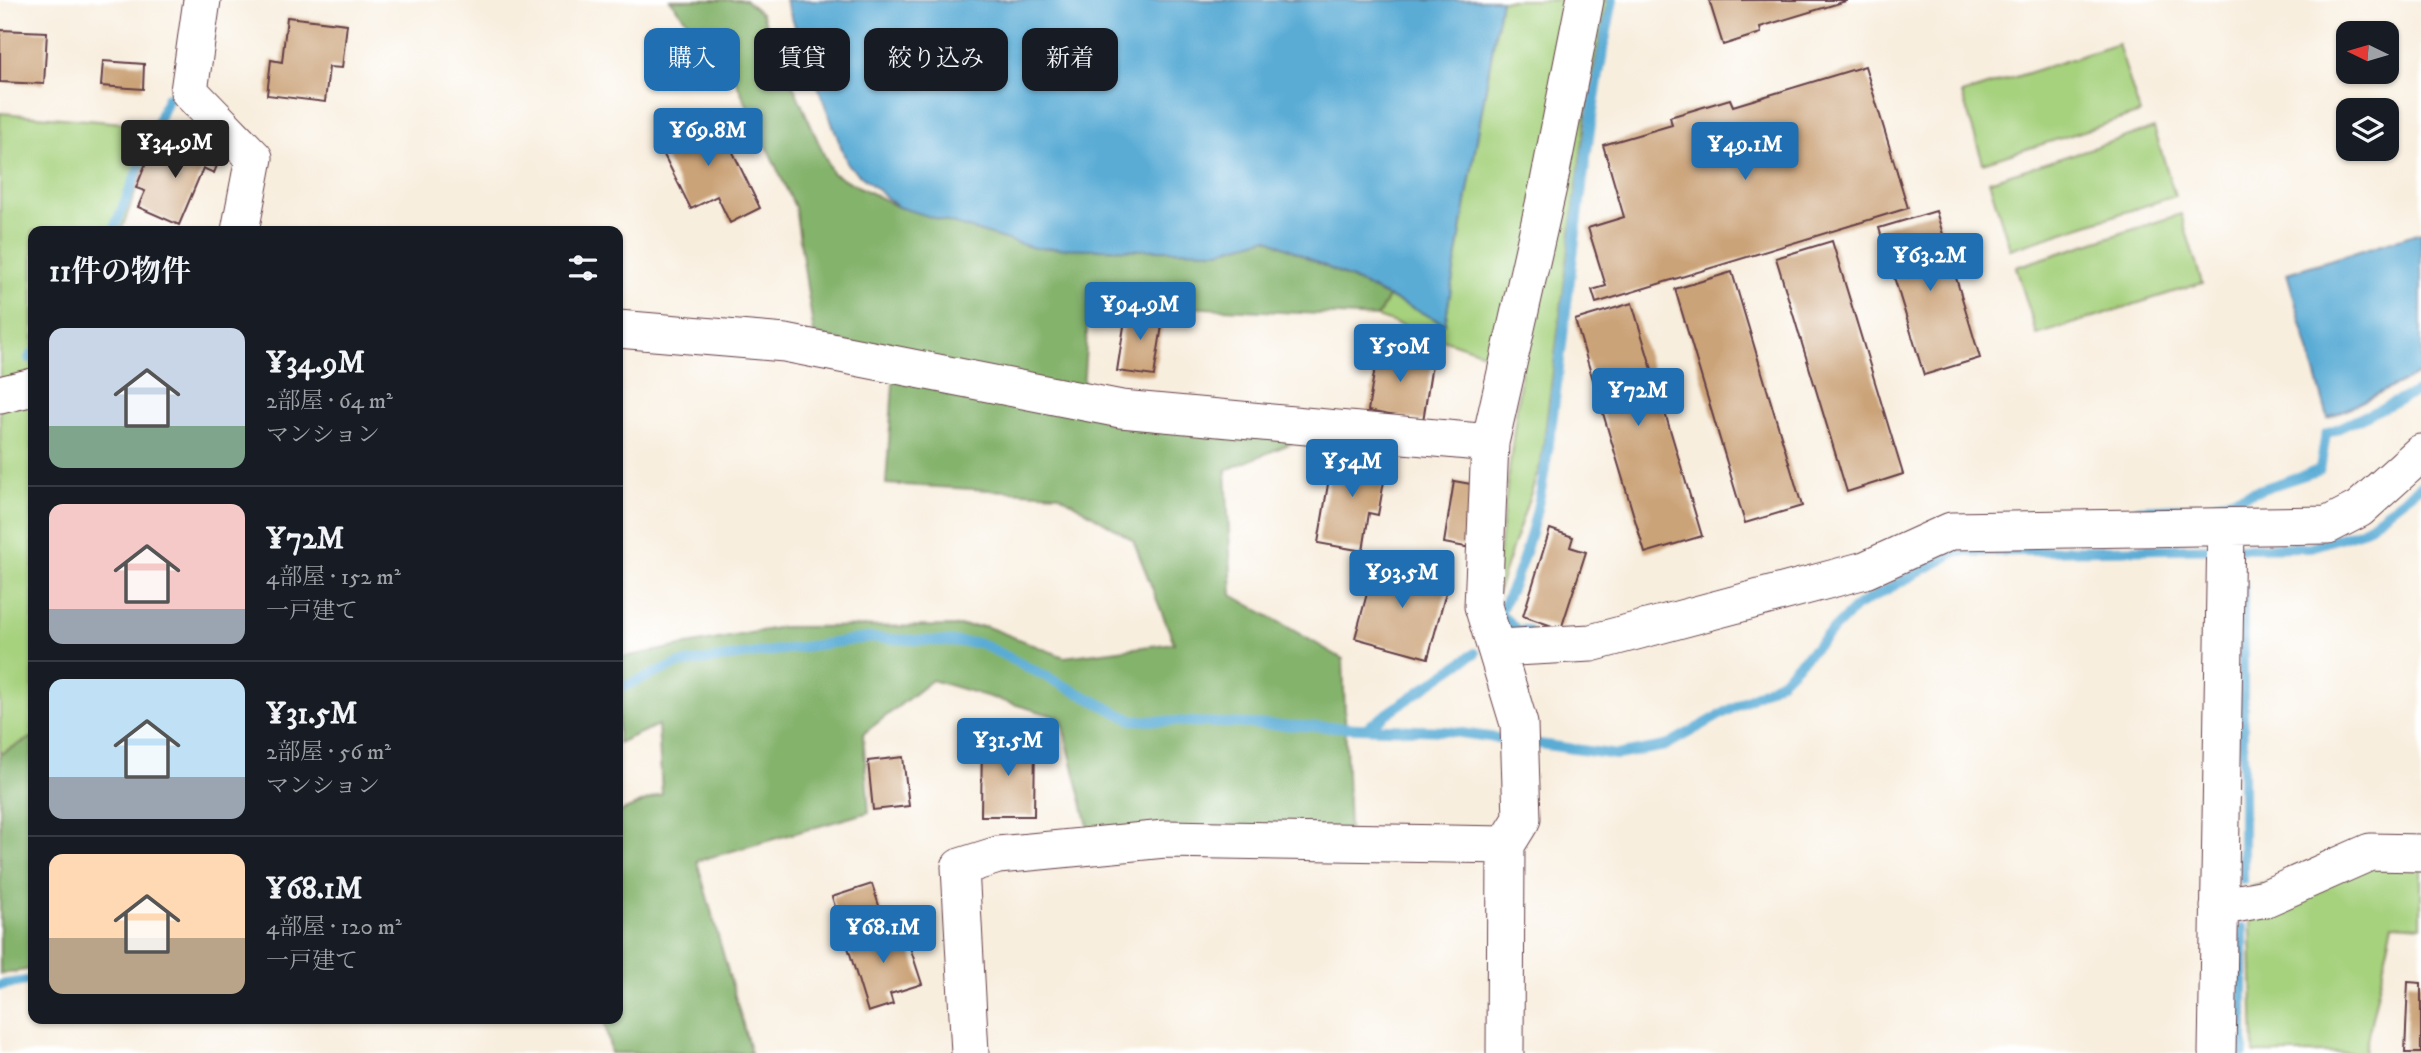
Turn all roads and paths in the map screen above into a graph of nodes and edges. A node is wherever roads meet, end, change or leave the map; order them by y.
1 (202, 0) edge
2 (1585, 0) edge
3 (241, 226) edge
4 (623, 329) edge
5 (28, 388) edge
6 (0, 395) edge
7 (1490, 443) junction
8 (2421, 453) edge
9 (2226, 528) junction
10 (1498, 648) junction
11 (1506, 845) junction
12 (2421, 853) edge
13 (2219, 907) junction
14 (970, 1053) edge
15 (1505, 1053) edge
16 (2217, 1053) edge

1 - 3 street
2 - 7 street
4 - 7 street
5 - 6 street
7 - 10 street
8 - 9 street
9 - 10 street
9 - 13 street
10 - 11 street
11 - 14 street
11 - 15 street
12 - 13 street
13 - 16 street

